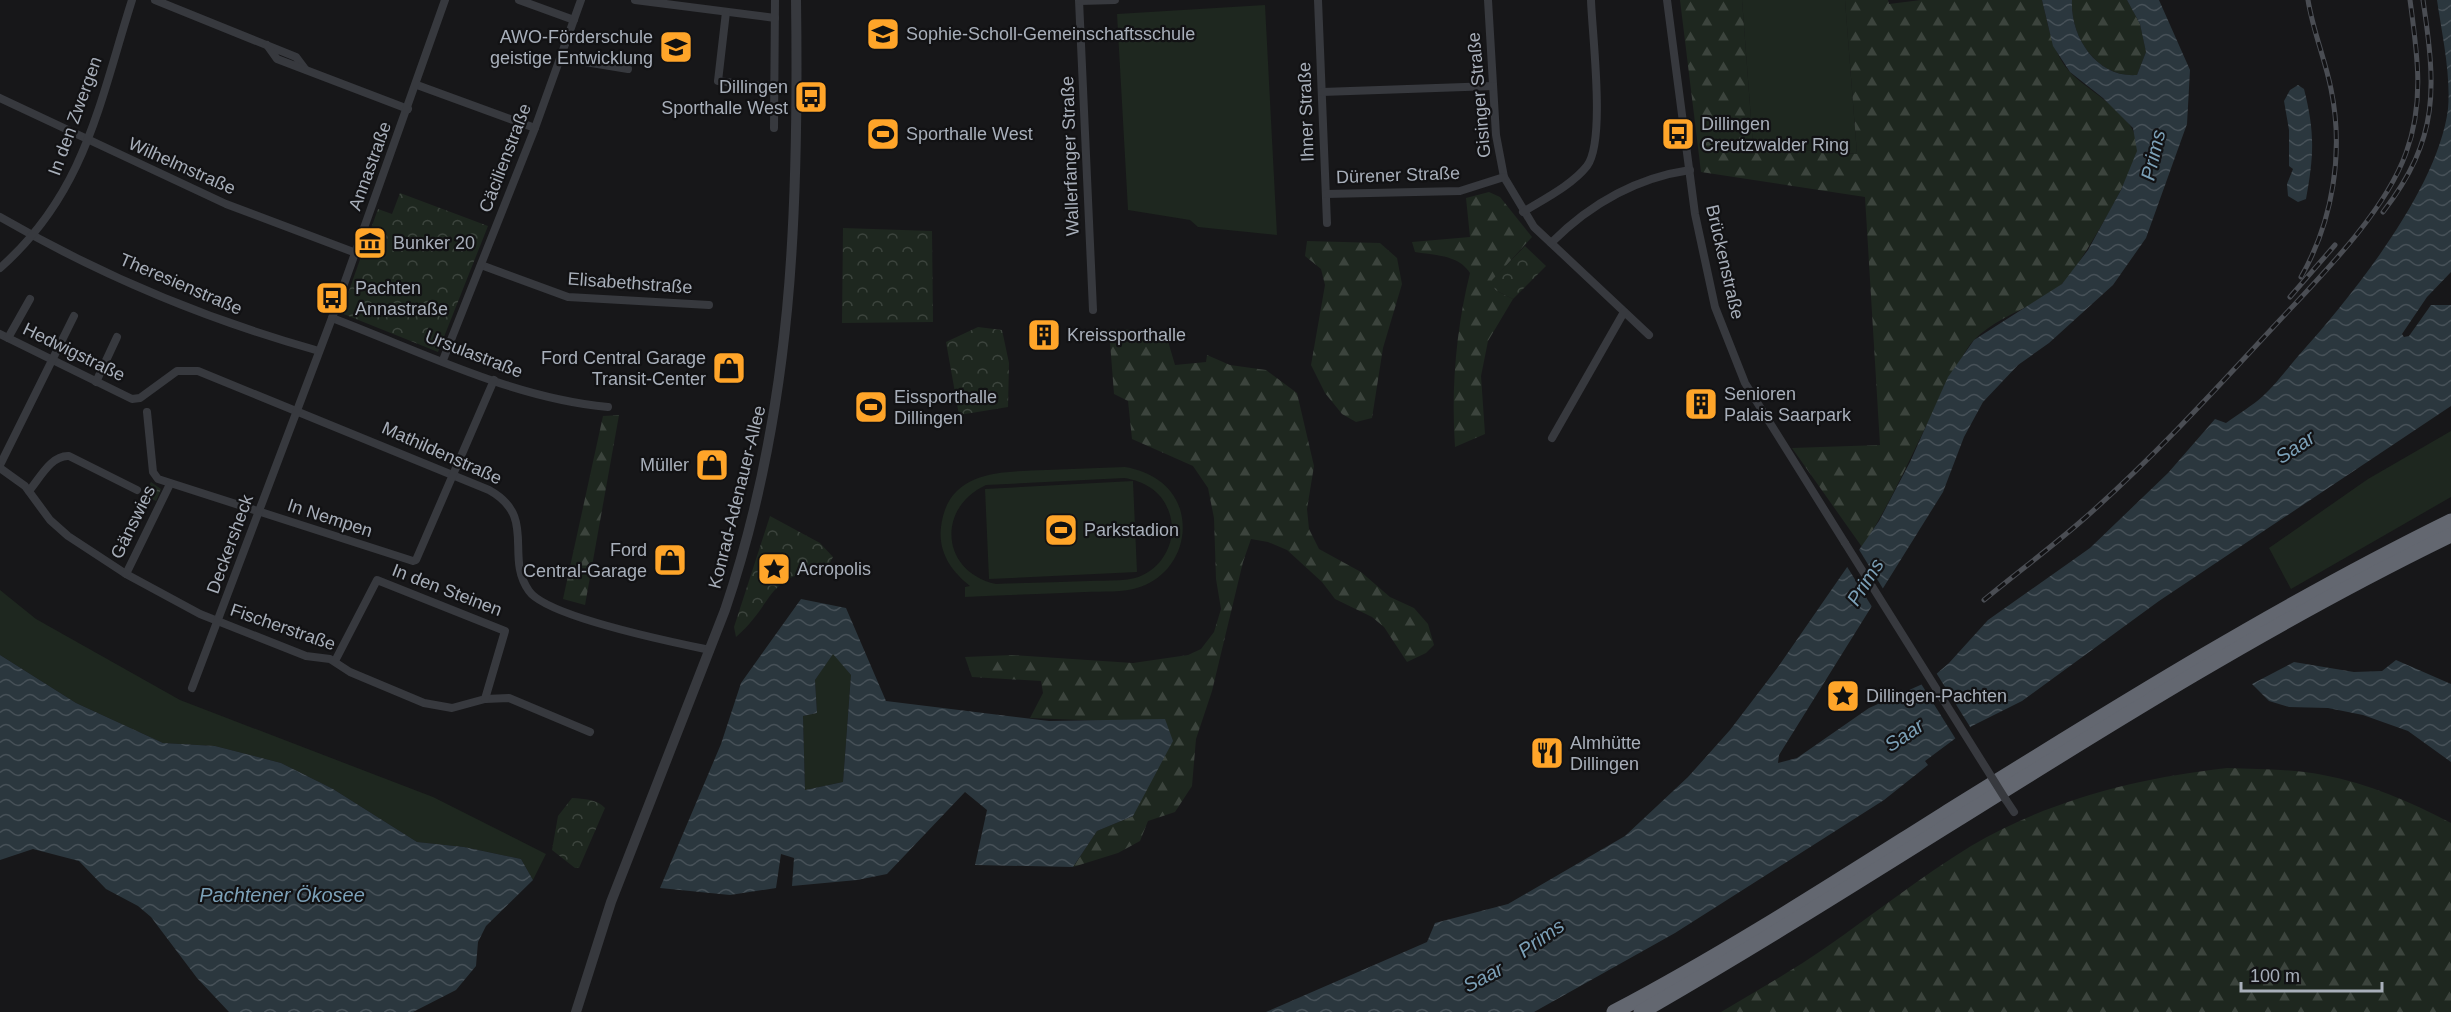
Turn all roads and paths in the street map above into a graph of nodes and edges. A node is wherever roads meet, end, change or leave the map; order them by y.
1 (132, 0) edge
2 (155, 0) edge
3 (445, 0) edge
4 (519, 0) edge
5 (581, 0) edge
6 (635, 0) edge
7 (775, 0) edge
8 (796, 0) edge
9 (1115, 0) edge
10 (1318, 0) edge
11 (1488, 0) edge
12 (1591, 0) edge
13 (1667, 0) edge
14 (1079, 1) edge
15 (726, 12) junction
16 (775, 18) junction
17 (574, 20) junction
18 (561, 58) junction
19 (628, 69) dead end
20 (417, 85) junction
21 (1493, 86) junction
22 (775, 87) junction
23 (1322, 92) junction
24 (0, 98) edge
25 (408, 110) junction
26 (535, 128) junction
27 (774, 128) dead end
28 (88, 140) junction
29 (1690, 170) junction
30 (1504, 177) junction
31 (1326, 194) junction
32 (1523, 212) junction
33 (0, 217) edge
34 (1327, 223) dead end
35 (34, 236) junction
36 (1551, 243) junction
37 (356, 253) junction
38 (481, 265) junction
39 (0, 268) edge
40 (30, 299) dead end
41 (709, 305) dead end
42 (1093, 310) dead end
43 (1624, 312) junction
44 (74, 316) dead end
45 (332, 318) junction
46 (1649, 335) dead end
47 (2, 336) edge
48 (117, 337) dead end
49 (319, 351) junction
50 (443, 360) junction
51 (51, 361) junction
52 (494, 380) junction
53 (96, 382) junction
54 (608, 407) dead end
55 (297, 410) junction
56 (147, 412) dead end
57 (1552, 438) dead end
58 (0, 466) edge
59 (454, 475) junction
60 (170, 484) junction
61 (137, 490) dead end
62 (29, 491) junction
63 (259, 513) junction
64 (2451, 521) edge
65 (2451, 536) edge
66 (126, 574) junction
67 (219, 622) junction
68 (711, 650) junction
69 (335, 661) junction
70 (192, 688) dead end
71 (486, 699) junction
72 (590, 732) dead end
73 (2014, 812) dead end
74 (576, 1012) edge
75 (1614, 1012) edge
76 (1641, 1012) edge

1 - 28 street, In den Zwergen
2 - 25 street
3 - 20 street, Annastraße
4 - 17 street
5 - 17 street, Cäcilienstraße
6 - 15 street
7 - 16 street
8 - 68 street, Konrad-Adenauer-Allee
9 - 14 street
10 - 23 street, Ihner Straße
11 - 21 street, Gisinger Straße
12 - 32 street
13 - 29 street, Brückenstraße
14 - 42 street, Wallerfanger Straße
15 - 16 street
15 - 22 street
16 - 22 street
17 - 18 street, Cäcilienstraße
18 - 19 street
18 - 26 street, Cäcilienstraße
20 - 25 street, Annastraße
20 - 26 street
21 - 23 street
21 - 30 street, Gisinger Straße
22 - 27 street
23 - 31 street, Ihner Straße
24 - 28 street, Wilhelmstraße
25 - 37 street, Annastraße
26 - 38 street, Cäcilienstraße
28 - 35 street, In den Zwergen
28 - 37 street, Wilhelmstraße
29 - 36 street
29 - 73 street, Brückenstraße, bridge
30 - 31 street, Dürener Straße
30 - 32 street, Gisinger Straße
31 - 34 street, Ihner Straße
32 - 36 street, Gisinger Straße
33 - 35 street
35 - 39 street, In den Zwergen
35 - 49 street, Theresienstraße
36 - 43 street, Gisinger Straße
37 - 45 street, Annastraße
38 - 41 street, Elisabethstraße
38 - 50 street, Cäcilienstraße
40 - 47 street
43 - 46 street, Gisinger Straße
43 - 57 street
44 - 51 street
45 - 49 street, Annastraße
45 - 50 street, Ursulastraße
47 - 51 street, Hedwigstraße
48 - 53 street
49 - 55 street, Annastraße
50 - 52 street, Ursulastraße
51 - 53 street, Hedwigstraße
51 - 58 street
52 - 54 street, Ursulastraße
52 - 59 street
53 - 55 street, Hedwigstraße
55 - 59 street, Mathildenstraße
55 - 63 street, Deckersheck
56 - 60 street
58 - 62 street, Fischerstraße
59 - 63 street, In Nempen
59 - 68 street, Mathildenstraße
60 - 63 street, In Nempen
60 - 66 street, Gänswies
61 - 62 street
62 - 66 street, Fischerstraße
63 - 67 street, Deckersheck
64 - 75 highway
65 - 76 highway
66 - 67 street, Fischerstraße
67 - 69 street, Fischerstraße
67 - 70 street, Deckersheck
68 - 74 street, Konrad-Adenauer-Allee
69 - 71 street, Fischerstraße
69 - 71 street, In den Steinen
71 - 72 street, Fischerstraße

